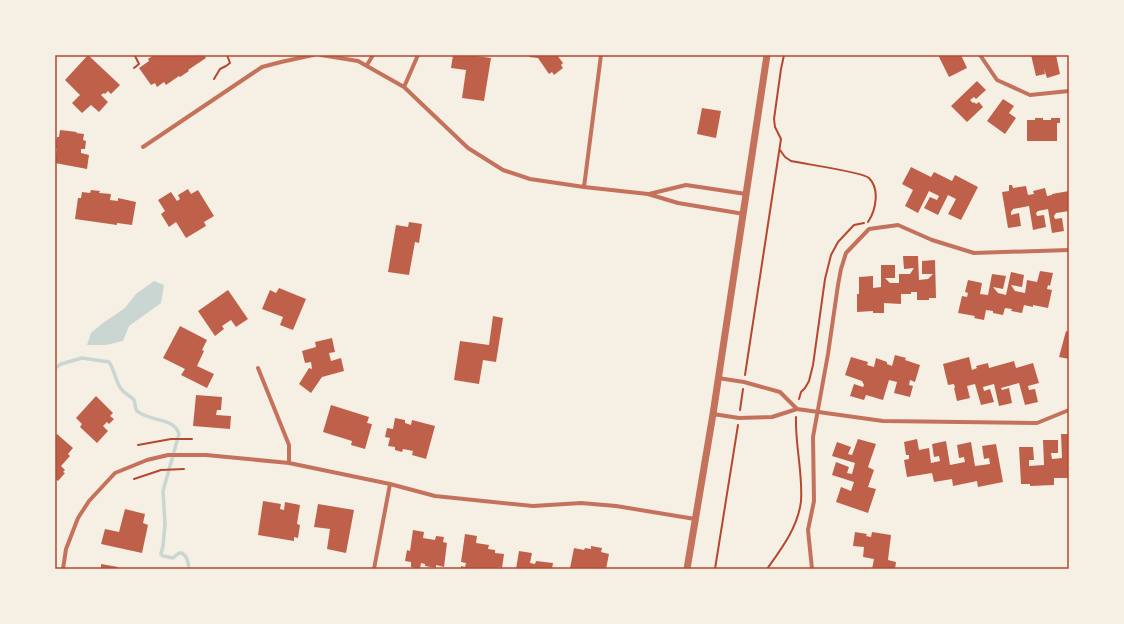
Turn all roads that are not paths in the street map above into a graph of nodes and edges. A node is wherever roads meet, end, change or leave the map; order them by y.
1 (314, 55) edge
2 (321, 55) edge
3 (373, 55) edge
4 (418, 55) edge
5 (601, 55) edge
6 (767, 55) edge
7 (980, 55) edge
8 (367, 65) junction
9 (404, 86) junction
10 (1069, 91) edge
11 (143, 147) dead end
12 (584, 187) junction
13 (648, 194) junction
14 (747, 194) junction
15 (744, 214) junction
16 (1069, 250) edge
17 (258, 368) dead end
18 (718, 378) junction
19 (797, 409) junction
20 (1069, 410) edge
21 (818, 412) junction
22 (713, 414) junction
23 (289, 463) junction
24 (390, 484) junction
25 (695, 519) junction
26 (63, 569) edge
27 (374, 569) edge
28 (687, 569) edge
29 (812, 569) edge

1 - 11 street
2 - 8 street
3 - 8 street
4 - 9 street
5 - 12 street
6 - 14 street
7 - 10 street
8 - 9 street
9 - 12 street
12 - 13 street
13 - 14 street
13 - 15 street
14 - 15 street
15 - 18 street
16 - 21 street
17 - 23 street
18 - 19 street
18 - 22 street
19 - 21 street
19 - 22 street
20 - 21 street
21 - 29 street
22 - 25 street
23 - 24 street
23 - 26 street
24 - 25 street
24 - 27 street
25 - 28 street

